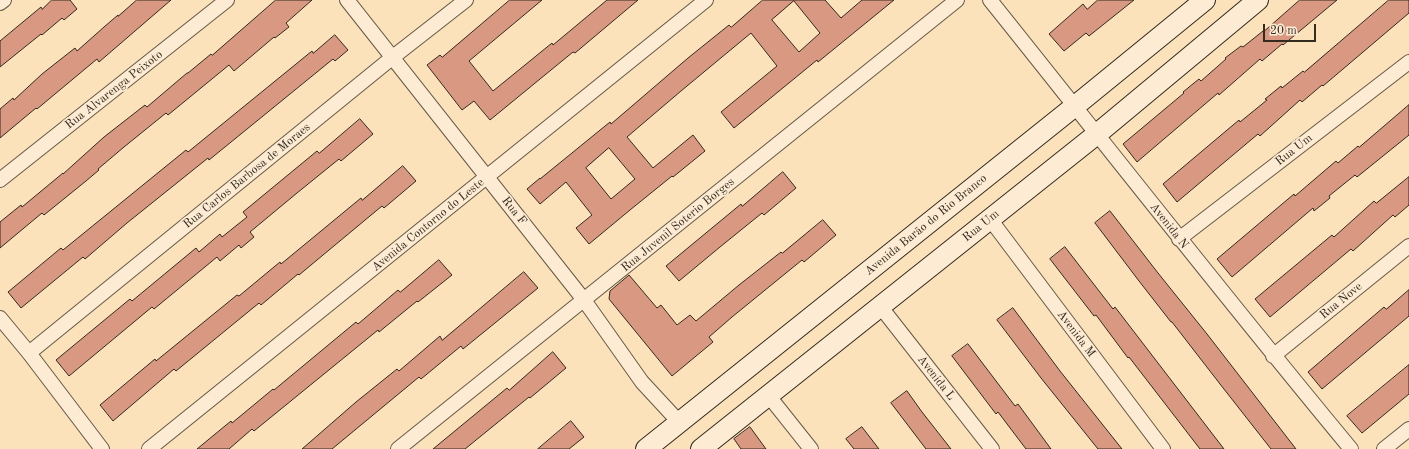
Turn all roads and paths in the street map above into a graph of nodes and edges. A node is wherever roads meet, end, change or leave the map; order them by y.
1 (4, 0) edge
2 (227, 0) edge
3 (347, 0) edge
4 (466, 0) edge
5 (706, 0) edge
6 (957, 0) edge
7 (990, 0) edge
8 (1205, 0) edge
9 (1258, 0) edge
10 (0, 3) edge
11 (393, 57) junction
12 (1409, 62) edge
13 (1075, 106) junction
14 (1097, 134) junction
15 (487, 177) junction
16 (0, 180) edge
17 (990, 219) junction
18 (1179, 239) junction
19 (1409, 246) edge
20 (584, 300) junction
21 (880, 306) junction
22 (0, 318) edge
23 (29, 353) junction
24 (1273, 356) junction
25 (768, 395) junction
26 (679, 422) junction
27 (1409, 429) edge
28 (102, 449) edge
29 (149, 449) edge
30 (398, 449) edge
31 (646, 449) edge
32 (701, 449) edge
33 (811, 449) edge
34 (992, 449) edge
35 (1163, 449) edge
36 (1351, 449) edge
37 (1384, 449) edge

1 - 10 street
2 - 16 street, Rua Alvarenga Peixoto
3 - 11 street, Rua F
4 - 11 street, Rua Carlos Barbosa de Moraes
5 - 15 street, Avenida Contorno do Leste
6 - 20 street, Rua Juvenil Soterio Borges
7 - 13 street, Avenida N
8 - 13 street, Avenida Barão do Rio Branco
9 - 14 street, Rua Um
11 - 15 street, Rua F
11 - 23 street, Rua Carlos Barbosa de Moraes
12 - 18 street, Rua Um
13 - 14 street, Avenida N
13 - 26 street, Avenida Barão do Rio Branco
14 - 17 street, Rua Um
14 - 18 street, Avenida N
15 - 20 street, Rua F
15 - 29 street, Avenida Contorno do Leste
17 - 21 street, Rua Um
17 - 35 street, Avenida M
18 - 24 street, Avenida N
19 - 24 street, Rua Nove
20 - 26 street, Rua F
20 - 30 street, Rua Juvenil Soterio Borges
21 - 25 street, Rua Um
21 - 34 street, Avenida L
22 - 23 street
23 - 28 street
24 - 36 street, Avenida N
25 - 32 street, Rua Um
25 - 33 street
26 - 31 street, Avenida Barão do Rio Branco
27 - 37 street

